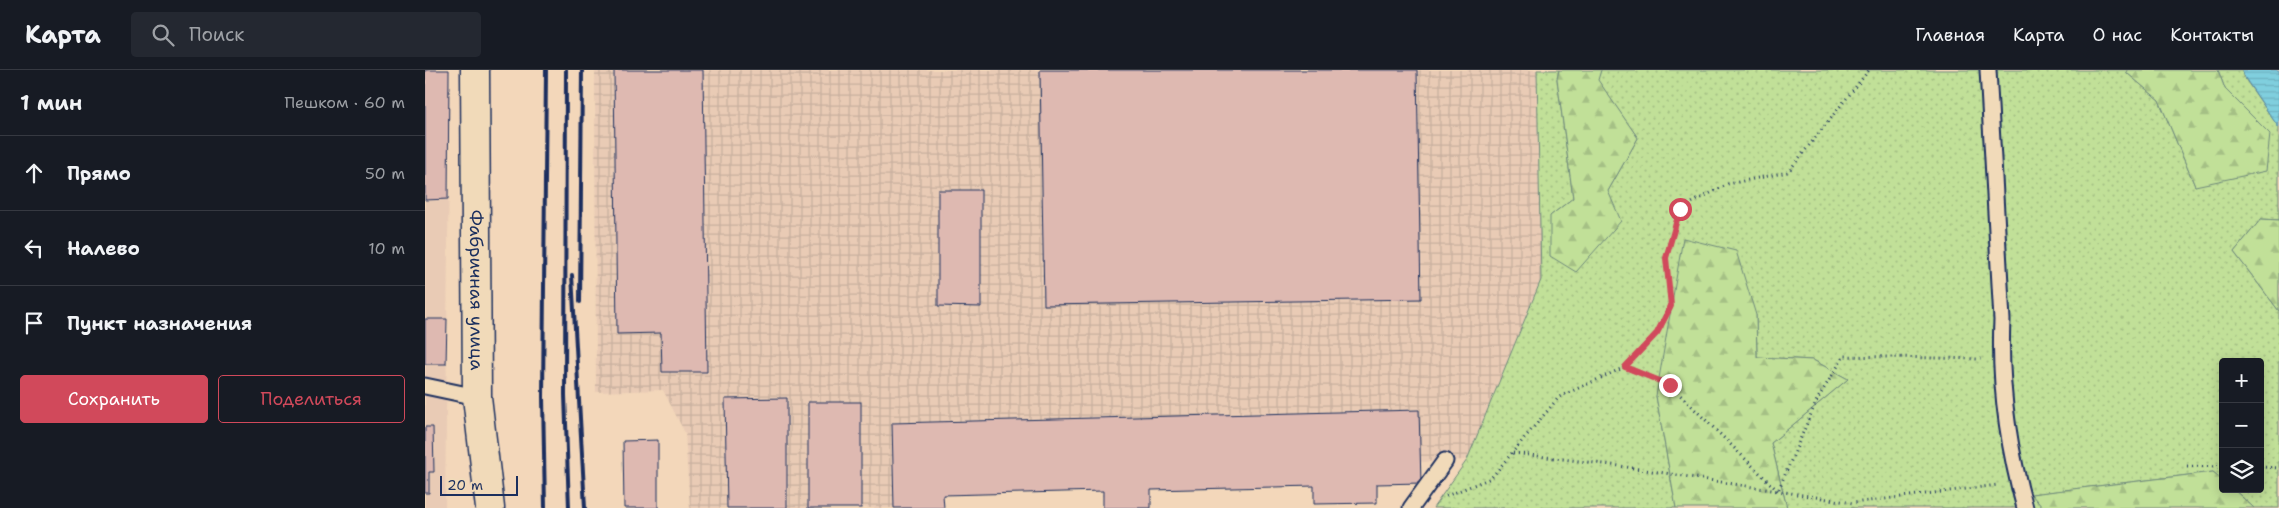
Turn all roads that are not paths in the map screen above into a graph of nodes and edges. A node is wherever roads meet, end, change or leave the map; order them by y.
1 (475, 70) edge
2 (1988, 70) edge
3 (425, 386) edge
4 (477, 397) junction
5 (1445, 461) dead end
6 (490, 508) edge
7 (1411, 508) edge
8 (2025, 508) edge

1 - 4 street, Фабричная улица
2 - 8 lane
3 - 4 lane
4 - 6 street, Фабричная улица
5 - 7 lane

